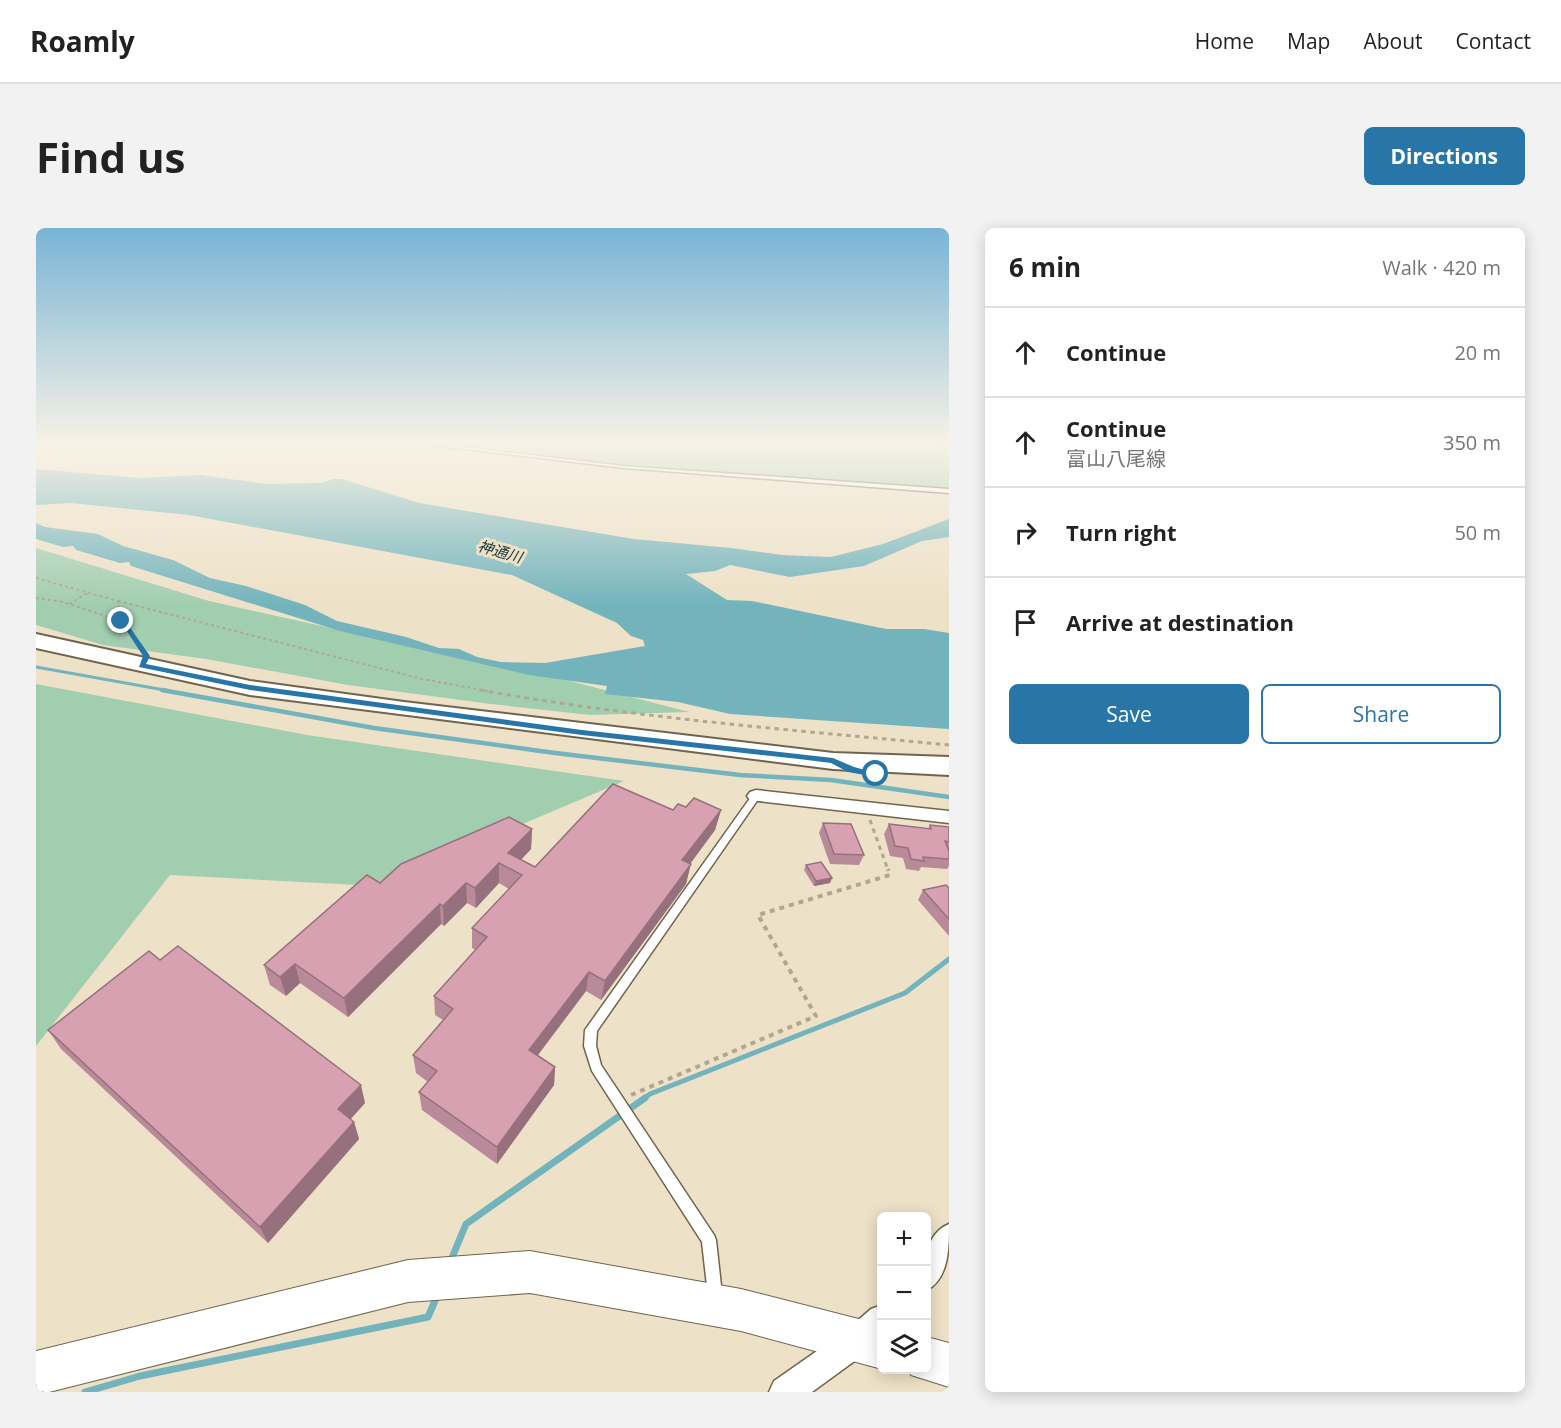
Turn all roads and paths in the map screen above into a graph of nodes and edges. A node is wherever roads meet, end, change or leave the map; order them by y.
1 (36, 578) edge
2 (90, 593) junction
3 (36, 598) edge
4 (118, 601) junction
5 (69, 604) junction
6 (121, 621) junction
7 (36, 641) edge
8 (141, 665) junction
9 (949, 745) edge
10 (833, 760) junction
11 (949, 766) edge
12 (949, 782) edge
13 (756, 796) joint
14 (867, 810) junction
15 (949, 817) edge
16 (618, 1101) junction
17 (949, 1238) edge
18 (931, 1268) edge
19 (716, 1306) junction
20 (874, 1336) edge
21 (931, 1360) edge
22 (949, 1365) edge
23 (36, 1373) edge
24 (785, 1392) edge

1 - 2 path
2 - 4 path
2 - 5 path
3 - 5 path
4 - 6 path
4 - 9 path
5 - 6 path
6 - 8 path
7 - 8 main road
8 - 10 main road
10 - 11 main road
10 - 12 main road
13 - 14 street
13 - 16 lane
14 - 15 street
14 - 16 path
16 - 19 lane
17 - 18 street
19 - 20 street
19 - 23 street
20 - 24 street
21 - 22 street

